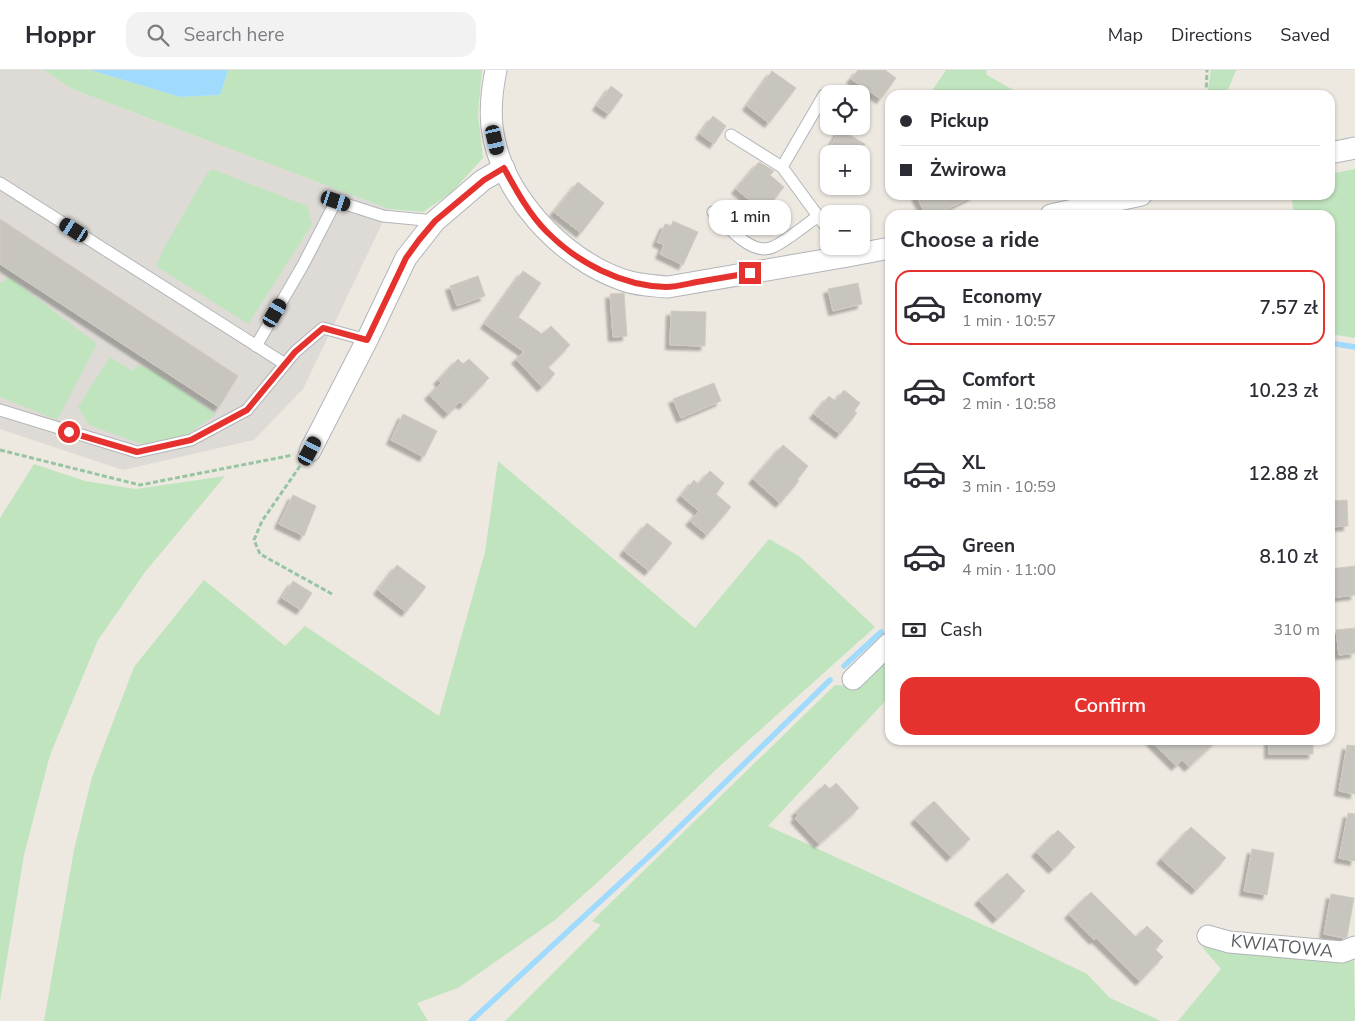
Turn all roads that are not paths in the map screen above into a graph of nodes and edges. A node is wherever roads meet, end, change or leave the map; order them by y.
1 (496, 70) edge
2 (820, 103) edge
3 (730, 135) dead end
4 (1355, 148) edge
5 (1335, 152) edge
6 (504, 168) junction
7 (782, 168) junction
8 (0, 183) edge
9 (1119, 200) edge
10 (1074, 210) edge
11 (713, 212) dead end
12 (818, 216) junction
13 (820, 219) edge
14 (435, 221) junction
15 (885, 248) edge
16 (870, 249) edge
17 (824, 255) edge
18 (367, 340) junction
19 (256, 346) junction
20 (285, 364) junction
21 (0, 410) edge
22 (310, 451) road end
23 (885, 648) edge
24 (853, 679) dead end
25 (1208, 936) dead end
26 (1355, 947) edge

1 - 6 street
2 - 7 lane
3 - 7 lane
4 - 5 street
6 - 14 street
6 - 17 street
7 - 12 lane
8 - 19 lane
9 - 10 street
11 - 12 lane
12 - 13 lane
14 - 18 street
14 - 19 lane
15 - 16 street
18 - 20 lane
18 - 22 street
19 - 20 lane
20 - 21 lane
23 - 24 street
25 - 26 street, KWIATOWA

